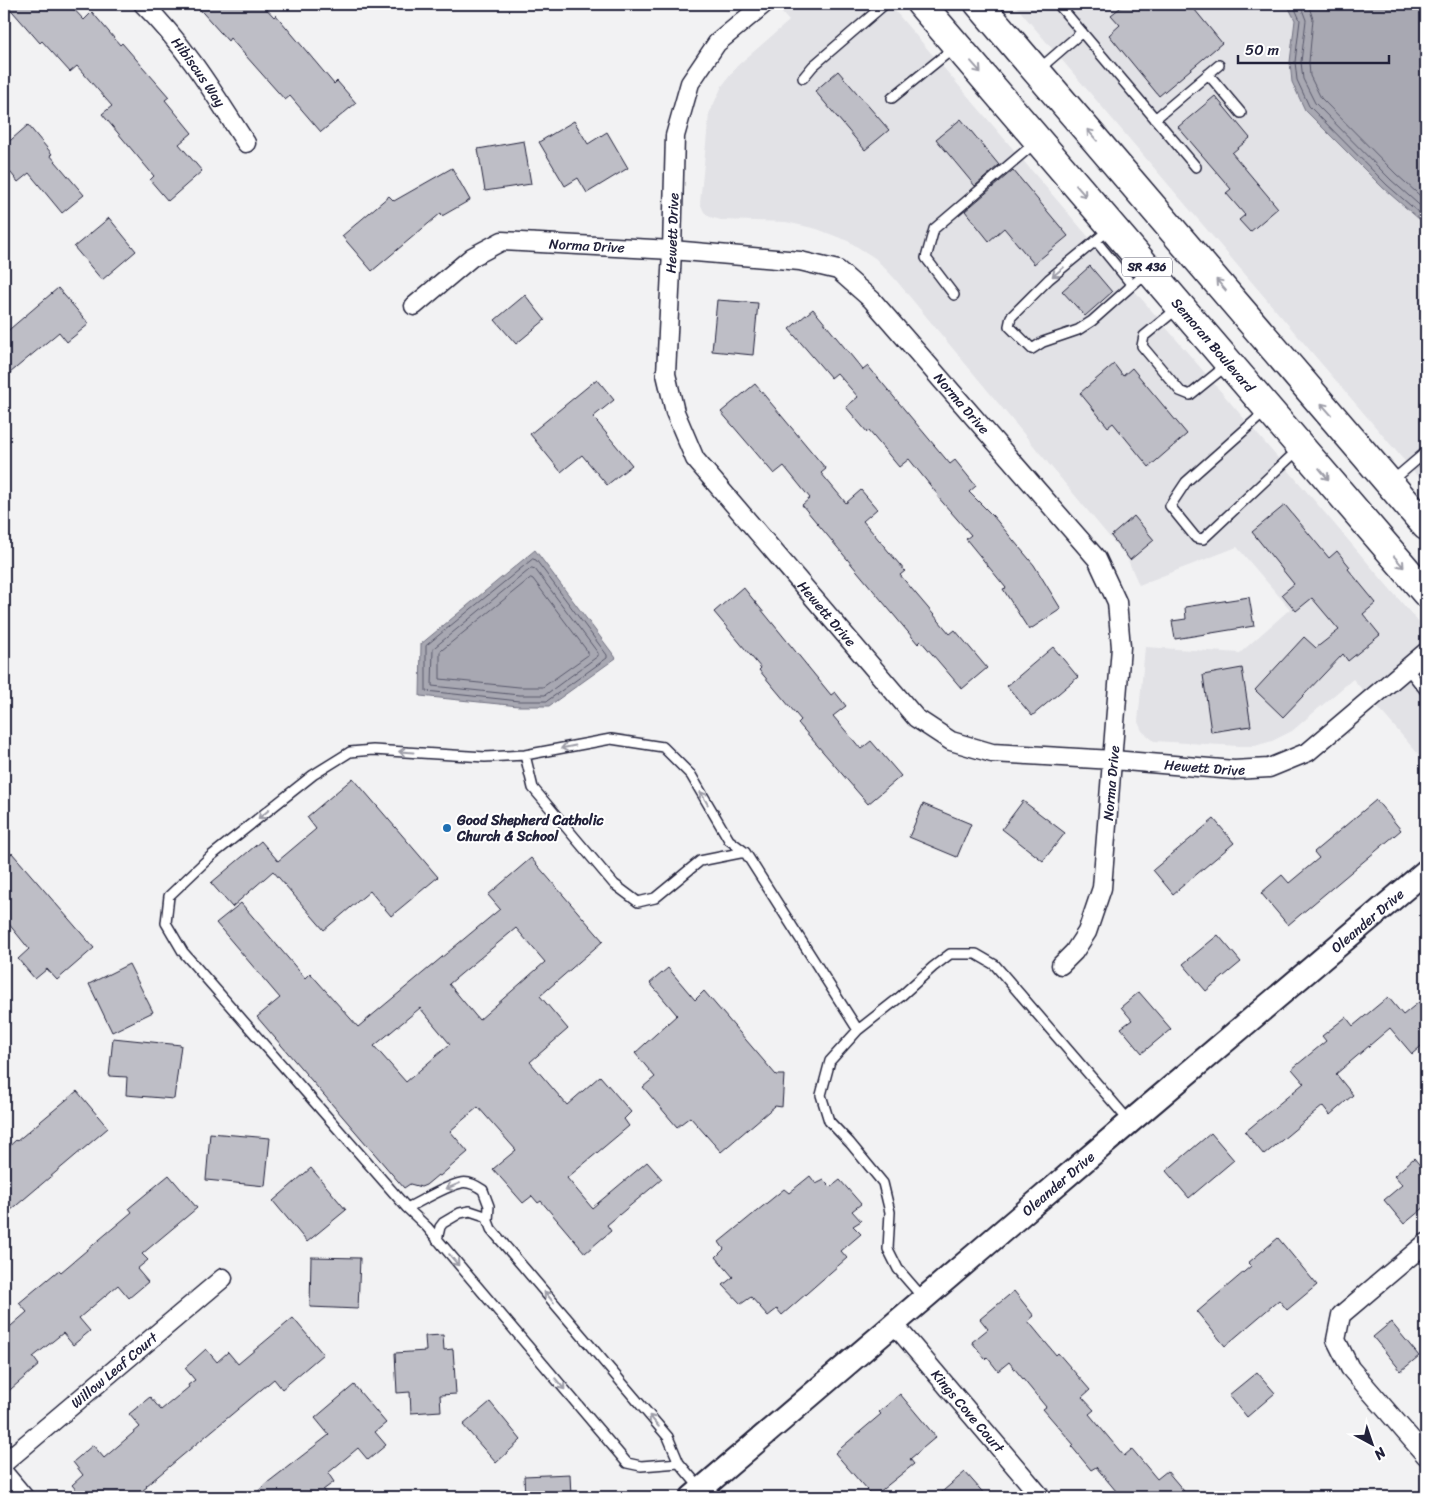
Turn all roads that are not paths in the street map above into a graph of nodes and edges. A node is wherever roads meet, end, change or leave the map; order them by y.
1 (143, 4) edge
2 (764, 4) edge
3 (885, 4) edge
4 (921, 4) edge
5 (980, 4) edge
6 (1058, 4) edge
7 (1082, 32) junction
8 (957, 45) junction
9 (1219, 65) dead end
10 (1037, 71) junction
11 (1208, 74) junction
12 (803, 78) dead end
13 (892, 98) dead end
14 (1241, 113) dead end
15 (1155, 119) junction
16 (1038, 140) junction
17 (246, 143) dead end
18 (1196, 167) dead end
19 (1104, 234) junction
20 (672, 250) junction
21 (1141, 278) junction
22 (954, 295) dead end
23 (414, 306) dead end
24 (1181, 306) junction
25 (1229, 363) junction
26 (1268, 409) junction
27 (1301, 447) junction
28 (1426, 452) edge
29 (1390, 483) junction
30 (1426, 526) edge
31 (1426, 594) edge
32 (1426, 652) edge
33 (1407, 668) junction
34 (1426, 692) edge
35 (525, 755) junction
36 (1113, 760) junction
37 (745, 852) junction
38 (1426, 871) edge
39 (1061, 965) dead end
40 (858, 1030) junction
41 (1130, 1122) junction
42 (407, 1208) junction
43 (488, 1217) junction
44 (437, 1240) junction
45 (1426, 1243) edge
46 (223, 1278) dead end
47 (924, 1299) junction
48 (894, 1324) junction
49 (1426, 1456) edge
50 (4, 1463) edge
51 (679, 1463) junction
52 (4, 1473) edge
53 (696, 1493) edge
54 (24, 1497) edge
55 (1040, 1497) edge

1 - 17 street, Hibiscus Way
2 - 20 street, Hewett Drive
3 - 12 lane
4 - 8 main road, Semoran Boulevard / SR 436
5 - 10 main road, SR 436
6 - 7 lane
7 - 10 lane
7 - 15 lane
8 - 13 lane
8 -> 16 main road, Semoran Boulevard / SR 436
9 - 11 lane
29 -> 10 main road, SR 436
11 - 14 lane
11 - 15 lane
15 - 18 lane
16 -> 19 main road, Semoran Boulevard / SR 436
16 - 22 lane
19 - 21 main road, Semoran Boulevard / SR 436
19 -> 21 lane
20 - 23 street, Norma Drive
20 - 36 street, Hewett Drive
20 - 36 street, Norma Drive
21 - 24 main road, Semoran Boulevard / SR 436
24 - 25 main road, Semoran Boulevard / SR 436
24 - 25 lane
25 - 26 main road, Semoran Boulevard / SR 436
26 - 27 main road, Semoran Boulevard / SR 436
26 - 27 lane
27 -> 31 main road, Semoran Boulevard / SR 436
28 - 29 lane
29 - 30 main road, SR 436
32 - 33 street, Hewett Drive
33 - 34 lane
33 - 36 street, Hewett Drive
37 -> 35 lane
35 - 37 lane
35 -> 42 lane
36 - 39 street, Norma Drive
37 - 40 lane
38 - 41 street, Oleander Drive
40 - 41 lane
40 - 47 lane
41 - 47 street, Oleander Drive
43 -> 42 lane
42 - 44 lane
43 - 44 lane
51 -> 43 lane
44 -> 51 lane
45 - 49 street
46 - 50 street, Willow Leaf Court
47 - 48 street, Oleander Drive
48 - 53 street, Oleander Drive
48 - 55 street, Kings Cove Court
51 - 53 lane
52 - 54 street

